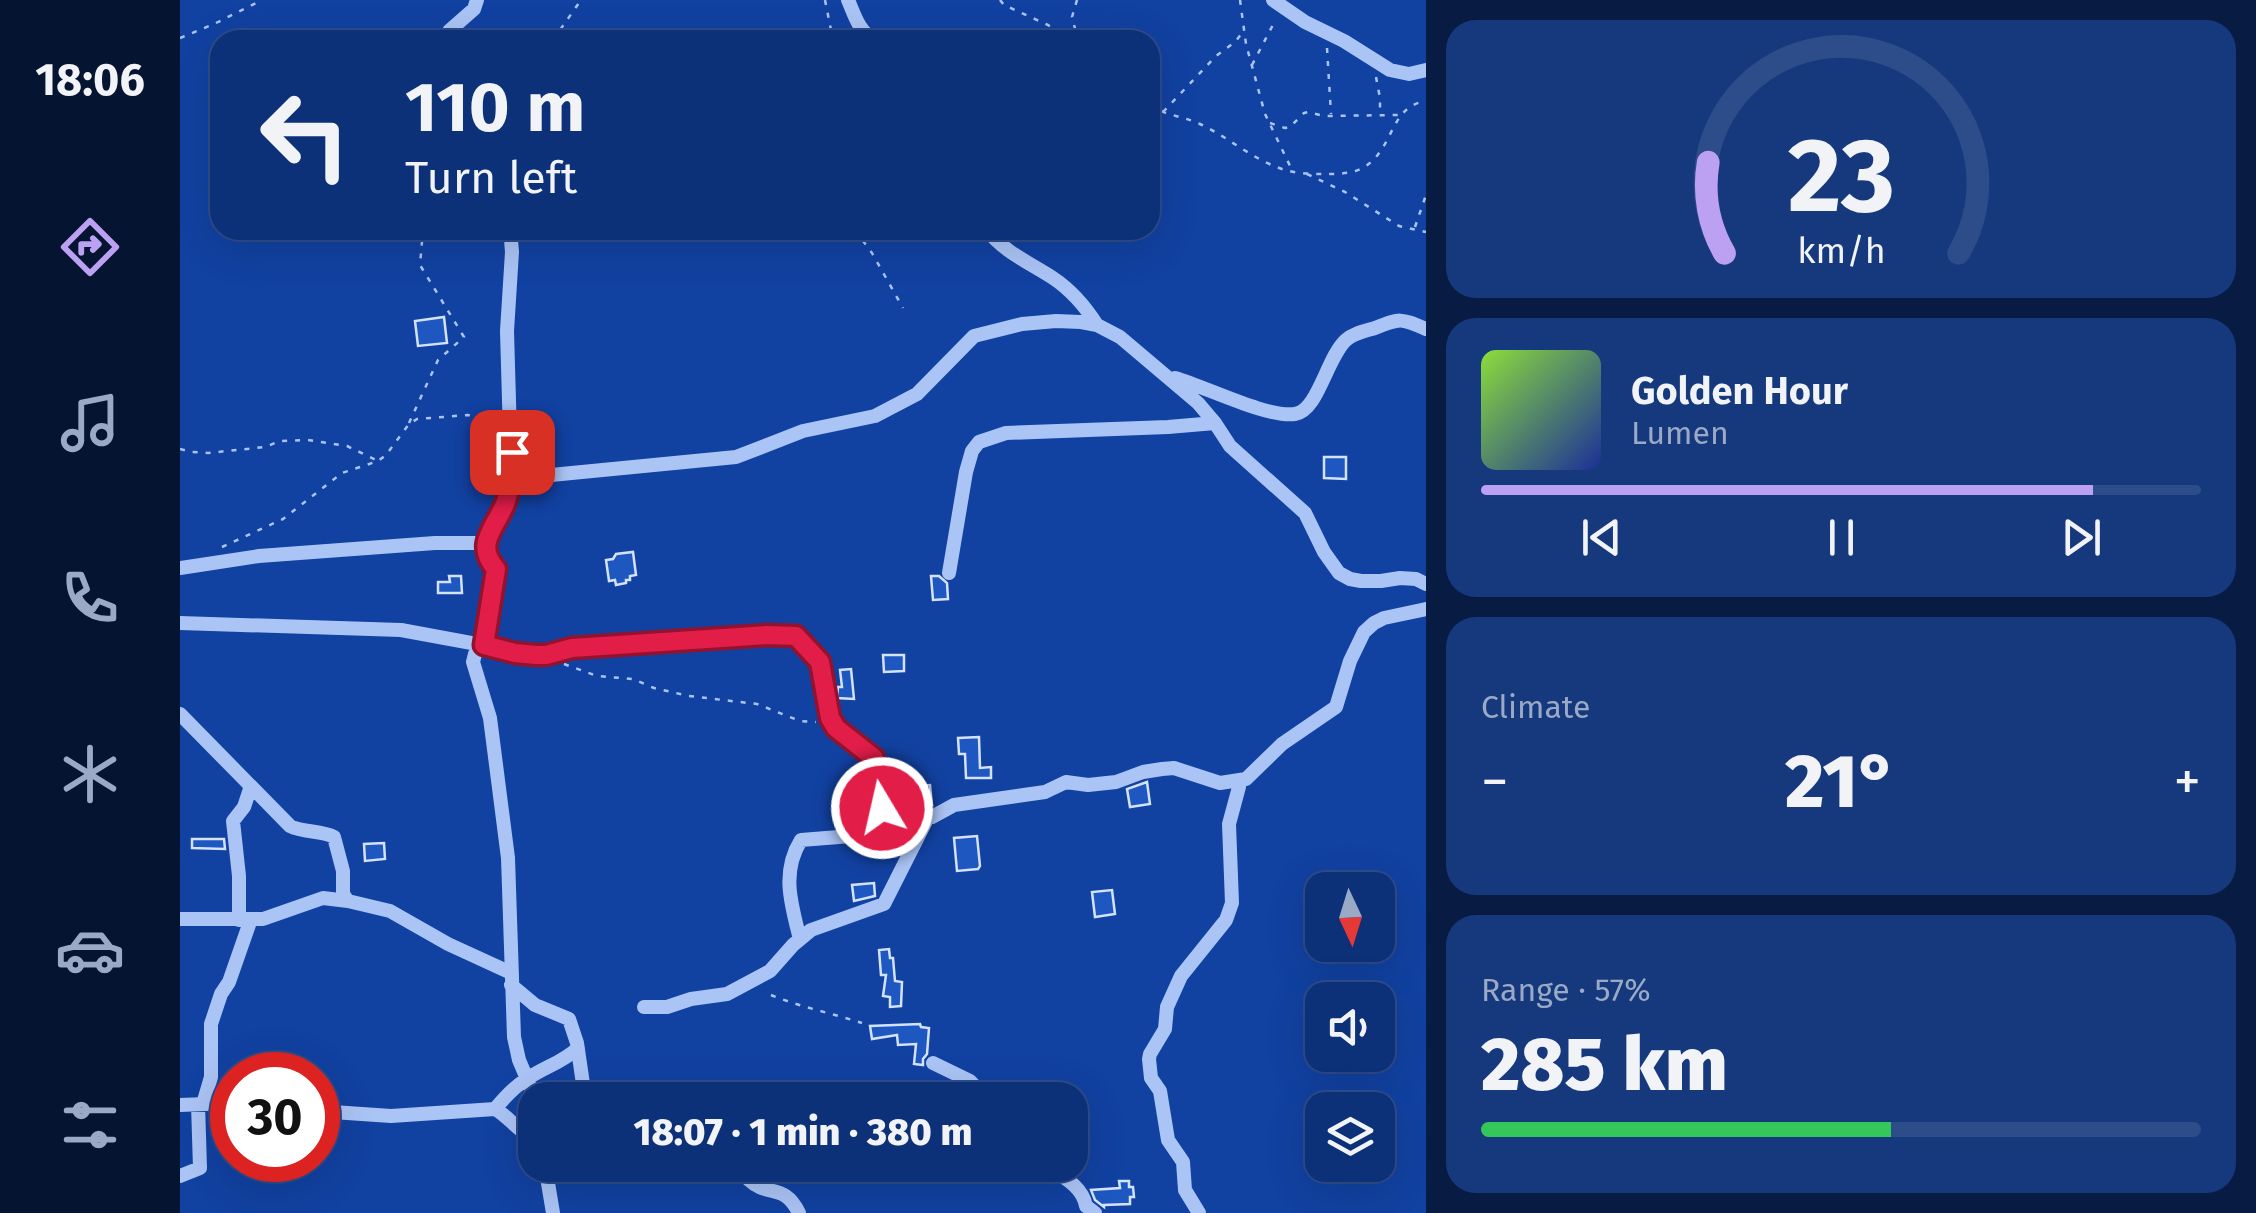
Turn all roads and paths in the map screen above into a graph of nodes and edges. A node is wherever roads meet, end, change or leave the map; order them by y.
1 (262, 0) edge
2 (478, 0) edge
3 (581, 0) edge
4 (825, 0) edge
5 (848, 0) edge
6 (1000, 0) edge
7 (1077, 0) edge
8 (1240, 0) edge
9 (1278, 4) edge
10 (452, 30) edge
11 (560, 30) edge
12 (831, 30) edge
13 (861, 30) edge
14 (1055, 30) edge
15 (1075, 30) edge
16 (1243, 32) junction
17 (1325, 32) junction
18 (180, 38) edge
19 (1368, 56) junction
20 (1252, 66) junction
21 (1426, 70) edge
22 (1426, 101) edge
23 (1162, 113) joint
24 (1380, 115) junction
25 (1402, 115) junction
26 (1332, 116) junction
27 (1269, 123) junction
28 (1293, 172) junction
29 (1306, 173) junction
30 (1426, 195) edge
31 (1414, 228) junction
32 (1426, 232) edge
33 (422, 240) edge
34 (511, 240) edge
35 (861, 240) edge
36 (995, 240) edge
37 (904, 308) dead end
38 (1097, 324) junction
39 (1426, 329) edge
40 (1165, 376) junction
41 (511, 422) junction
42 (1215, 423) junction
43 (409, 424) junction
44 (180, 449) edge
45 (378, 461) junction
46 (510, 479) junction
47 (487, 544) junction
48 (223, 546) dead end
49 (180, 568) edge
50 (949, 572) dead end
51 (1426, 584) edge
52 (1426, 609) edge
53 (180, 624) edge
54 (484, 645) junction
55 (546, 655) junction
56 (180, 714) edge
57 (836, 728) junction
58 (1238, 782) junction
59 (251, 786) junction
60 (928, 817) junction
61 (886, 828) junction
62 (348, 901) junction
63 (180, 919) edge
64 (245, 919) junction
65 (800, 939) junction
66 (511, 979) junction
67 (770, 996) dead end
68 (644, 1007) dead end
69 (862, 1024) dead end
70 (578, 1048) junction
71 (933, 1063) dead end
72 (527, 1078) junction
73 (529, 1082) edge
74 (583, 1082) edge
75 (971, 1082) edge
76 (200, 1104) junction
77 (210, 1104) edge
78 (180, 1105) edge
79 (496, 1109) junction
80 (340, 1112) edge
81 (518, 1128) edge
82 (180, 1176) edge
83 (547, 1182) edge
84 (752, 1182) edge
85 (1070, 1182) edge
86 (553, 1213) edge
87 (799, 1213) edge
88 (1095, 1213) edge
89 (1199, 1213) edge

1 - 18 path
2 - 10 street
3 - 11 path
4 - 12 path
5 - 13 street
6 - 14 path
7 - 15 path
8 - 16 path
9 - 17 street
9 - 20 path
16 - 20 path
16 - 23 path
17 - 19 street
17 - 26 path
19 - 21 street
19 - 24 path
20 - 27 path
22 - 25 path
23 - 28 path
24 - 25 path
24 - 26 path
25 - 29 path
26 - 27 path
27 - 28 path
28 - 29 path
29 - 31 path
30 - 31 path
31 - 32 path
33 - 43 path
34 - 41 street
35 - 37 path
36 - 38 street
38 - 40 street
38 - 46 street
39 - 40 street
40 - 42 street
41 - 43 path
41 - 46 street
42 - 50 street
42 - 51 street
43 - 45 path
44 - 45 path
45 - 48 path
46 - 47 street
47 - 49 street
47 - 54 street
52 - 58 street
53 - 54 street
54 - 55 street
54 - 66 street
55 - 57 path
55 - 57 street
56 - 59 street
57 - 61 street
58 - 60 street
58 - 89 street
59 - 62 street
59 - 64 street
60 - 61 street
60 - 65 street
61 - 65 street
62 - 64 street
62 - 66 street
63 - 64 street
64 - 76 street
65 - 68 street
66 - 70 street
66 - 72 street
67 - 69 path
70 - 72 street
70 - 74 street
71 - 75 street
72 - 73 street
72 - 79 street
76 - 77 street
76 - 78 street
76 - 82 street
79 - 80 street
79 - 81 street
83 - 86 street
84 - 87 street
85 - 88 street

